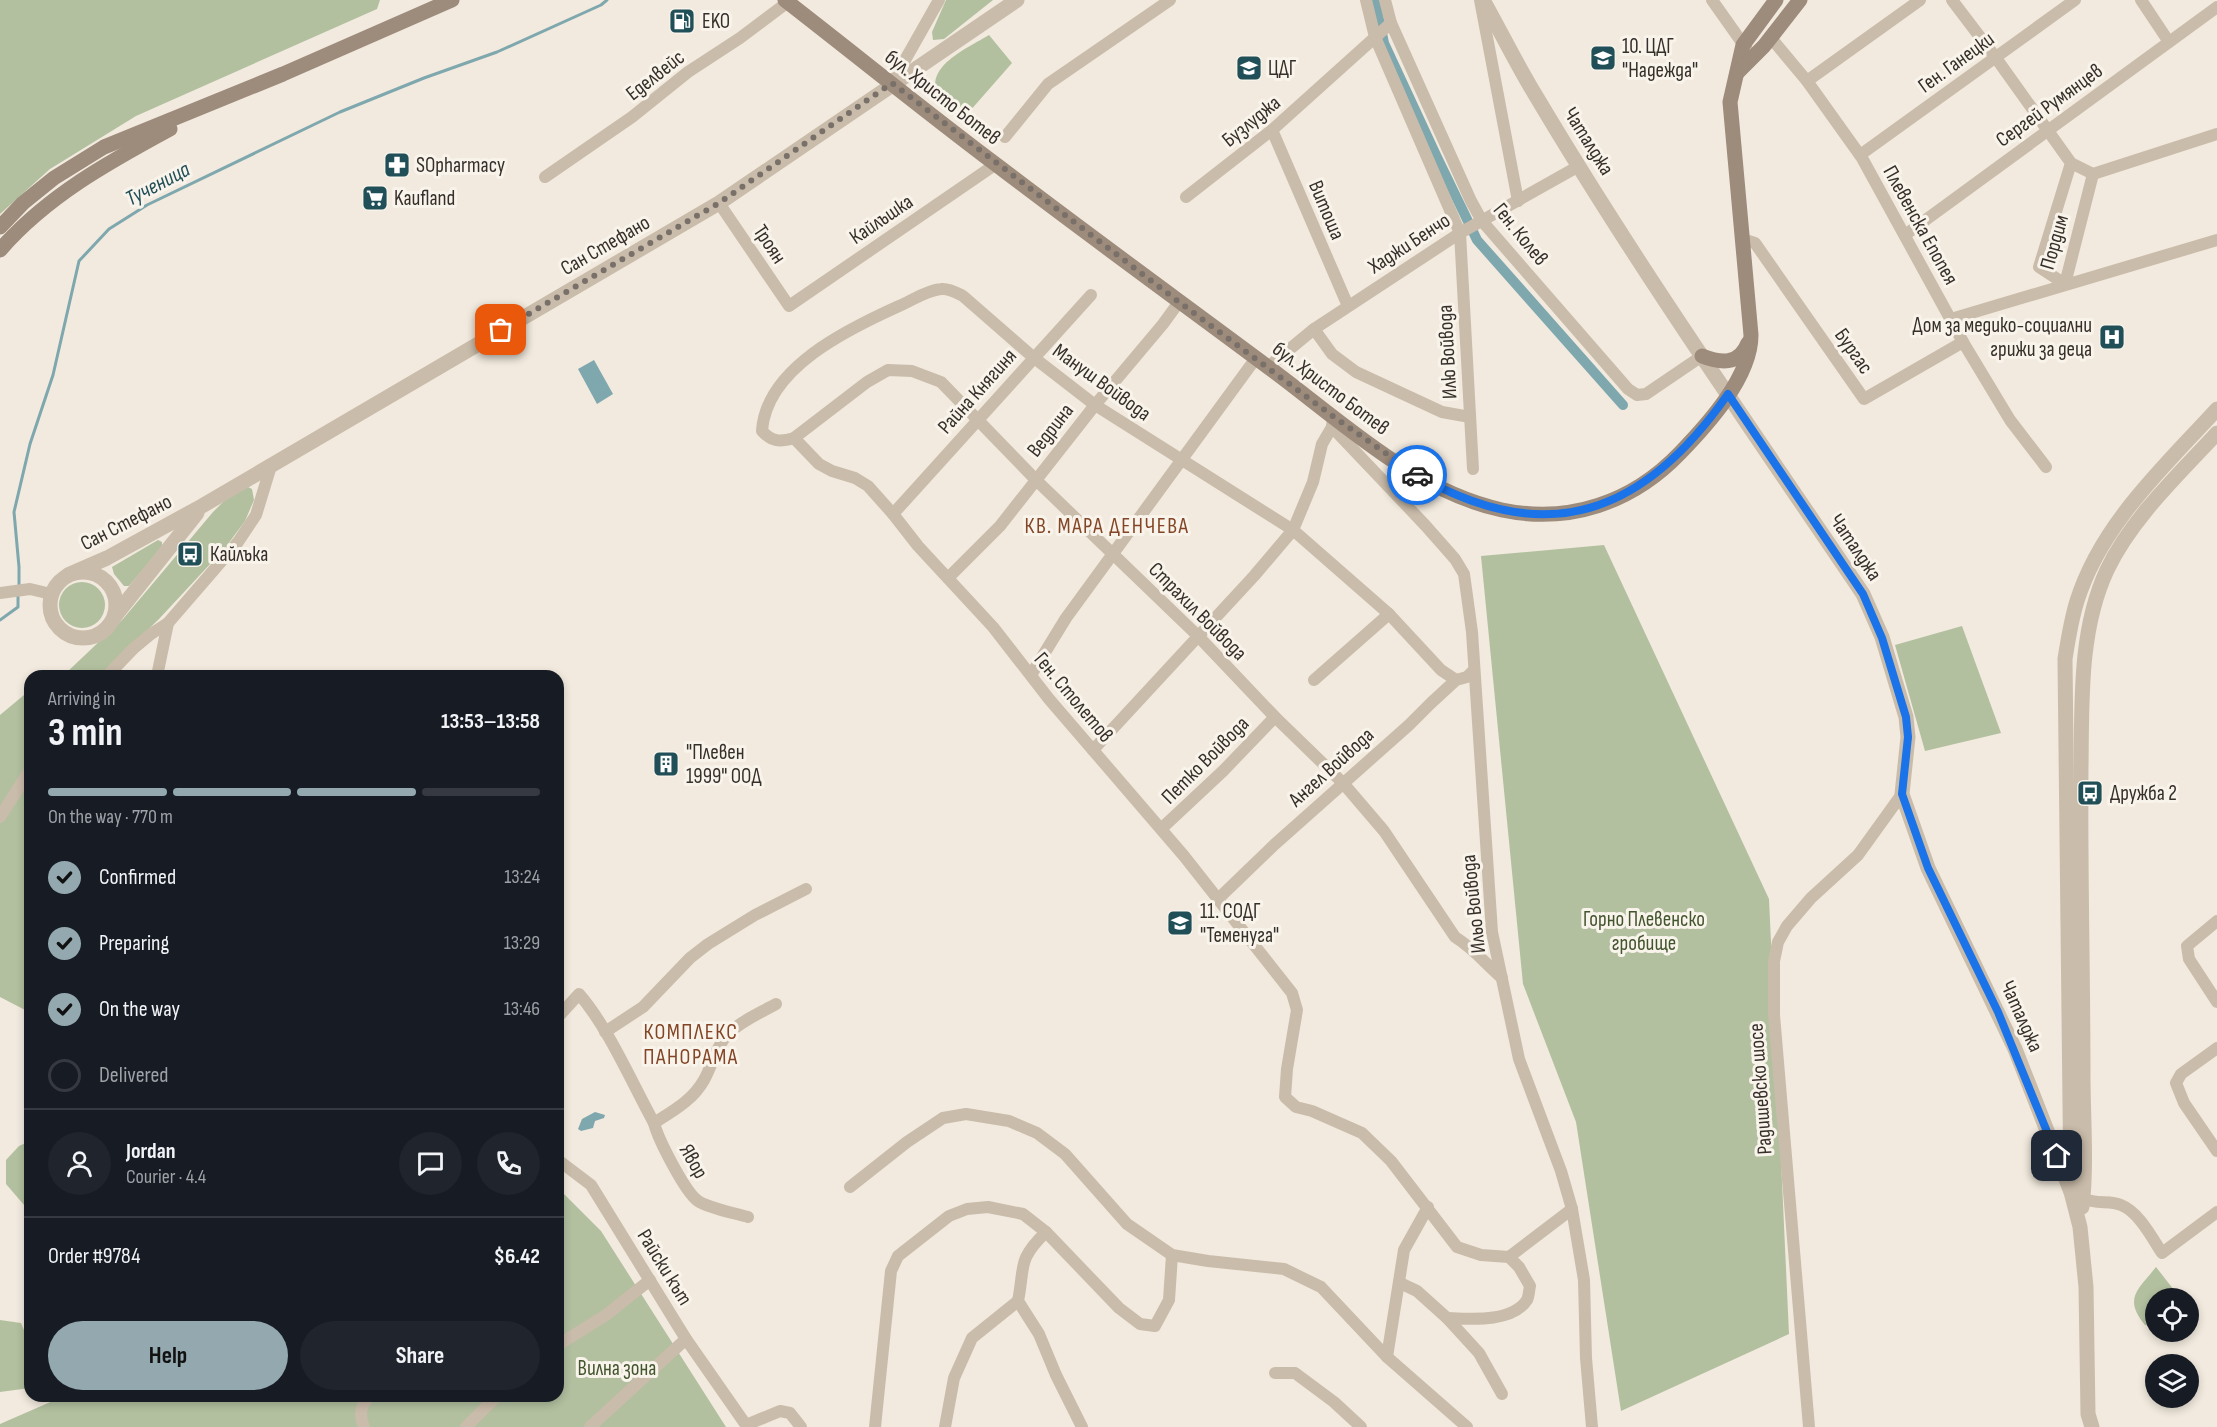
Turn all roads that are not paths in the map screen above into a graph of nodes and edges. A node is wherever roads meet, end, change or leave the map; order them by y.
1 (452, 0) edge
2 (939, 0) edge
3 (1017, 0) edge
4 (1170, 0) edge
5 (1366, 0) edge
6 (1385, 0) edge
7 (1482, 0) edge
8 (1712, 0) edge
9 (1776, 0) edge
10 (1800, 0) edge
11 (1920, 0) edge
12 (1952, 0) edge
13 (2074, 0) edge
14 (2141, 0) edge
15 (786, 1) edge
16 (2217, 7) edge
17 (1383, 30) junction
18 (1771, 38) junction
19 (2169, 42) junction
20 (1743, 45) junction
21 (1996, 58) junction
22 (1754, 59) junction
23 (1737, 73) junction
24 (1808, 81) junction
25 (892, 83) junction
26 (236, 93) junction
27 (1272, 130) junction
28 (2048, 130) junction
29 (2217, 134) edge
30 (1005, 137) dead end
31 (1860, 155) junction
32 (2071, 163) junction
33 (996, 164) junction
34 (1579, 166) junction
35 (2093, 174) junction
36 (545, 177) dead end
37 (1186, 197) dead end
38 (1518, 201) junction
39 (719, 203) junction
40 (0, 227) edge
41 (1471, 227) junction
42 (1905, 235) junction
43 (1742, 239) junction
44 (2217, 240) edge
45 (0, 250) edge
46 (2065, 284) junction
47 (1091, 295) dead end
48 (1179, 302) junction
49 (789, 306) joint
50 (1348, 306) junction
51 (1951, 319) junction
52 (1314, 329) junction
53 (1751, 335) junction
54 (1963, 342) junction
55 (1702, 356) junction
56 (1034, 357) junction
57 (1262, 362) junction
58 (1728, 394) junction
59 (1095, 405) junction
60 (2217, 409) edge
61 (1470, 417) junction
62 (977, 419) junction
63 (1333, 422) junction
64 (2217, 433) edge
65 (794, 438) junction
66 (1182, 461) junction
67 (271, 466) junction
68 (2046, 467) dead end
69 (1473, 469) dead end
70 (1036, 480) junction
71 (202, 506) junction
72 (893, 514) junction
73 (1293, 530) junction
74 (1112, 555) junction
75 (68, 575) junction
76 (948, 578) junction
77 (6, 592) edge
78 (51, 594) junction
79 (1389, 614) junction
80 (114, 616) junction
81 (168, 623) junction
82 (1198, 636) junction
83 (113, 670) edge
84 (159, 670) edge
85 (1474, 670) junction
86 (1031, 675) junction
87 (1314, 680) dead end
88 (1456, 680) junction
89 (1275, 717) junction
90 (1093, 750) junction
91 (24, 779) edge
92 (1343, 783) junction
93 (1902, 794) junction
94 (0, 817) edge
95 (1161, 829) junction
96 (806, 889) dead end
97 (1218, 899) junction
98 (2217, 921) edge
99 (1502, 978) junction
100 (2217, 1002) edge
101 (776, 1004) dead end
102 (564, 1010) edge
103 (605, 1032) junction
104 (2217, 1048) edge
105 (654, 1123) junction
106 (2217, 1151) edge
107 (564, 1165) edge
108 (850, 1186) dead end
109 (2077, 1195) junction
110 (1428, 1207) junction
111 (1572, 1209) junction
112 (2217, 1212) edge
113 (748, 1217) dead end
114 (1046, 1232) junction
115 (1172, 1255) junction
116 (1509, 1257) junction
117 (651, 1280) junction
118 (1400, 1283) junction
119 (1018, 1301) junction
120 (1446, 1318) junction
121 (686, 1339) junction
122 (564, 1341) edge
123 (1387, 1358) junction
124 (1275, 1372) dead end
125 (1502, 1394) dead end
126 (365, 1402) edge
127 (491, 1402) edge
128 (747, 1426) edge
129 (364, 1427) edge
130 (466, 1427) edge
131 (590, 1427) edge
132 (801, 1427) edge
133 (875, 1427) edge
134 (945, 1427) edge
135 (1082, 1427) edge
136 (1361, 1427) edge
137 (1467, 1427) edge
138 (1592, 1427) edge
139 (1809, 1427) edge
140 (2092, 1427) edge

1 - 26 main road
2 - 25 street
3 - 25 street, Сан Стефано
4 - 30 street
5 - 17 street, Ген. Колев
6 - 17 street, Ген. Колев
7 - 34 street, Чаталджа
7 - 38 street, Чаталджа
8 - 20 street
9 - 20 main road, бул. Христо Ботев
10 - 18 main road
11 - 24 street
12 - 21 street
13 - 21 street, Ген. Ганецки
14 - 19 street
15 - 25 main road, бул. Христо Ботев
15 - 36 street, Еделвейс
16 - 19 street, Сергей Румянцев
17 - 27 street, Бузлуджа
17 - 41 street, Ген. Колев
17 - 41 street, Ген. Колев
18 - 22 main road
18 - 24 street, Плевенска Епопея
19 - 28 street, Сергей Румянцев
20 - 22 street
20 - 23 main road, бул. Христо Ботев
21 - 28 street
21 - 31 street, Ген. Ганецки
22 - 23 main road
23 - 43 main road, бул. Христо Ботев
24 - 31 street, Плевенска Епопея
25 - 33 main road, бул. Христо Ботев
25 - 39 street, Сан Стефано
26 - 40 main road
26 - 45 main road
27 - 37 street, Бузлуджа
27 - 50 street, Витоша
28 - 32 street
28 - 42 street, Сергей Румянцев
29 - 35 street
31 - 42 street, Плевенска Епопея
32 - 35 street
32 - 46 street, Пордим
33 - 48 main road, бул. Христо Ботев
33 - 49 street, Кайлъшка
34 - 38 street, Хаджи Бенчо
34 - 55 street, Чаталджа
35 - 46 street, Пордим
38 - 41 street, Хаджи Бенчо
39 - 49 street, Троян
39 - 67 street, Сан Стефано
41 - 50 street, Хаджи Бенчо
41 - 55 street, Ген. Колев
41 - 61 street, Илю Войвода
42 - 51 street, Плевенска Епопея
43 - 53 main road, бул. Христо Ботев
43 - 54 street, Бургас
44 - 46 street
46 - 51 street
47 - 56 street, Райна Княгиня
48 - 57 main road, бул. Христо Ботев
48 - 59 street, Ведрина
50 - 52 street, Хаджи Бенчо
51 - 54 street, Плевенска Епопея
52 - 57 street, Хаджи Бенчо
52 - 61 street
53 - 55 main road
53 - 58 main road, бул. Христо Ботев
54 - 68 street, Плевенска Епопея
55 - 58 street, Чаталджа
56 - 59 street, Мануш Войвода
56 - 62 street, Райна Княгиня
56 - 65 street, Мануш Войвода
57 - 63 main road, бул. Христо Ботев
57 - 66 street, Хаджи Бенчо
58 - 63 main road, бул. Христо Ботев
58 - 93 street, Чаталджа
59 - 66 street, Мануш Войвода
59 - 70 street, Ведрина
60 - 109 street
61 - 69 street, Илю Войвода
62 - 65 street, Страхил Войвода
62 - 70 street, Страхил Войвода
62 - 72 street, Райна Княгиня
63 - 73 street
63 - 85 street, Ильо Войвода
64 - 109 street
65 - 72 street, Ген. Столетов
66 - 73 street, Мануш Войвода
66 - 74 street, Хаджи Бенчо
67 - 71 street, Сан Стефано
67 - 81 street
70 - 74 street, Страхил Войвода
70 - 76 street, Ведрина
71 - 75 street, Сан Стефано
71 - 80 street, Сан Стефано
72 - 76 street, Ген. Столетов
73 - 79 street, Мануш Войвода
73 - 82 street
74 - 82 street, Страхил Войвода
74 - 86 street, Хаджи Бенчо
75 - 78 street
75 - 80 street
76 - 86 street, Ген. Столетов
77 - 78 street
78 - 80 street
79 - 87 street
79 - 88 street, Мануш Войвода
81 - 83 street
81 - 84 street
82 - 89 street, Страхил Войвода
82 - 90 street
85 - 88 street, Ангел Войвода
85 - 99 street, Ильо Войвода
86 - 90 street, Ген. Столетов
88 - 92 street, Ангел Войвода
89 - 92 street, Страхил Войвода
89 - 95 street, Петко Войвода
90 - 95 street, Ген. Столетов
91 - 94 street
92 - 97 street, Ангел Войвода
92 - 99 street, Страхил Войвода
93 - 109 street, Чаталджа
93 - 139 street, Радишевско шосе
95 - 97 street, Ген. Столетов
96 - 103 street
97 - 110 street, Ген. Столетов
98 - 100 street
99 - 111 street, Ильо Войвода
101 - 105 street
102 - 103 street, Явор
103 - 105 street, Явор
104 - 106 street
105 - 113 street, Явор
107 - 117 street, Райски кът
108 - 115 street
109 - 112 street
109 - 140 street
110 - 116 street
110 - 118 street
111 - 116 street
111 - 138 street, Ильо Войвода
114 - 115 street
114 - 119 street
114 - 133 street
115 - 123 street
116 - 120 street
117 - 121 street, Райски кът
117 - 122 street
118 - 120 street
118 - 123 street
119 - 134 street
119 - 135 street
120 - 125 street
121 - 128 street, Райски кът
121 - 131 street
123 - 137 street
124 - 136 street
126 - 129 street
127 - 130 street
128 - 132 street

